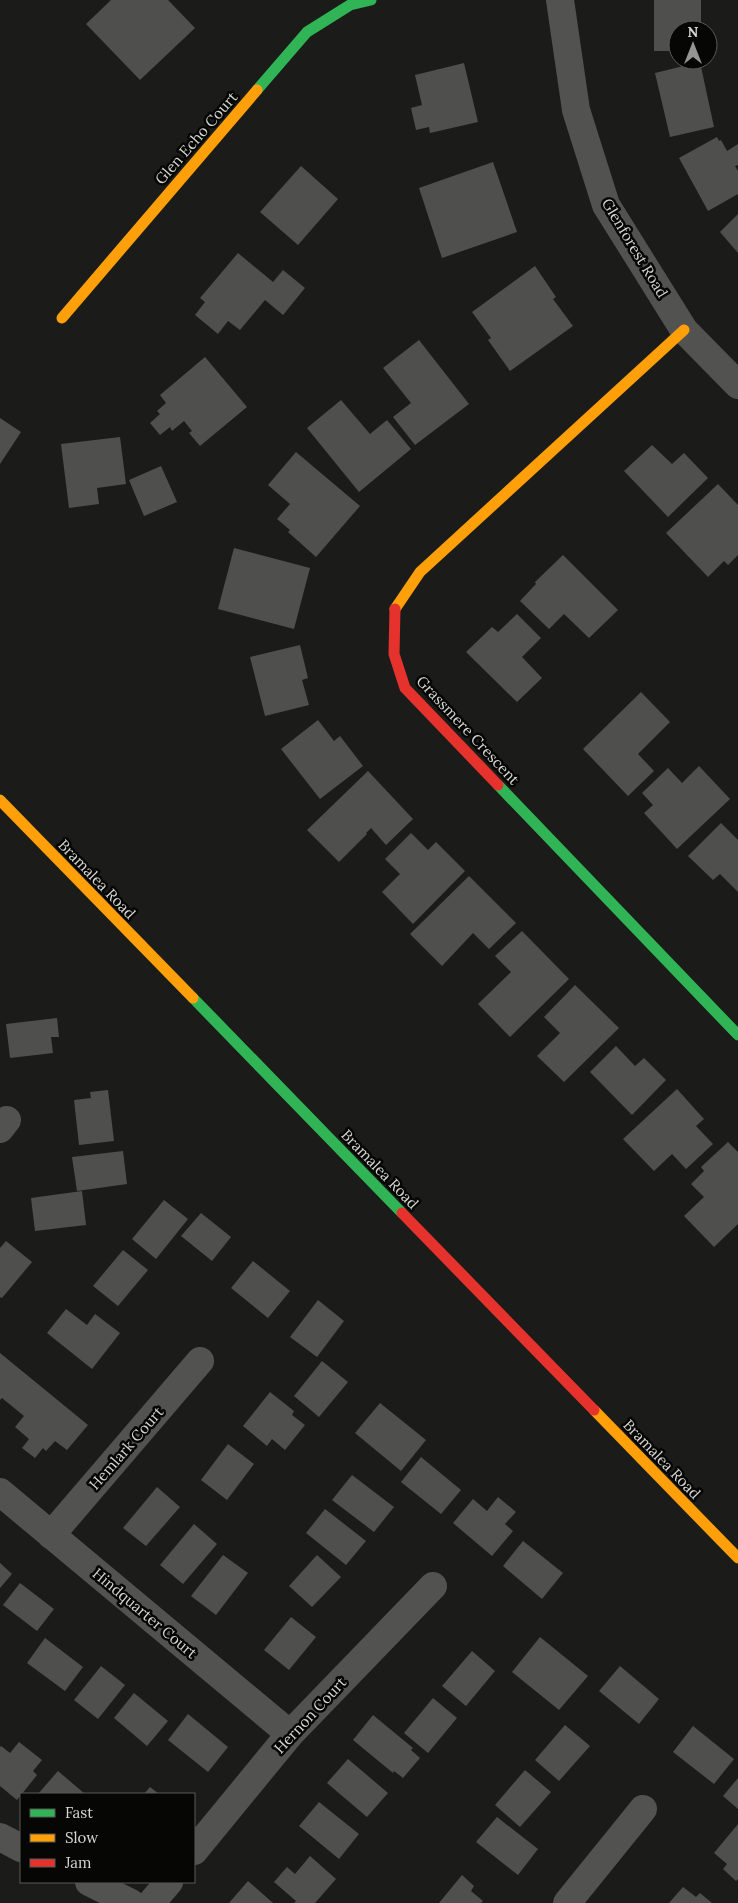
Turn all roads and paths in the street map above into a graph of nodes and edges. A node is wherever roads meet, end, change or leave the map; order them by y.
1 (371, 0) edge
2 (560, 0) edge
3 (62, 318) dead end
4 (684, 330) junction
5 (738, 385) edge
6 (0, 800) edge
7 (738, 1035) edge
8 (200, 1361) dead end
9 (0, 1492) edge
10 (51, 1535) junction
11 (738, 1558) edge
12 (433, 1586) dead end
13 (290, 1734) junction
14 (643, 1809) dead end
15 (0, 1838) edge
16 (20, 1848) edge
17 (195, 1850) edge
18 (91, 1883) edge
19 (168, 1883) edge
20 (131, 1903) edge
21 (151, 1903) edge
22 (567, 1903) edge

1 - 3 street, Glen Echo Court
2 - 4 street, Glenforest Road
4 - 5 street, Glenforest Road
4 - 7 street, Grassmere Crescent
6 - 11 street, Bramalea Road
8 - 10 street, Hemlark Court
9 - 10 street, Hindquarter Court
10 - 13 street, Hindquarter Court
12 - 13 street, Hernon Court
13 - 17 street, Hernon Court
14 - 22 street
15 - 16 street
18 - 20 street
19 - 21 street

